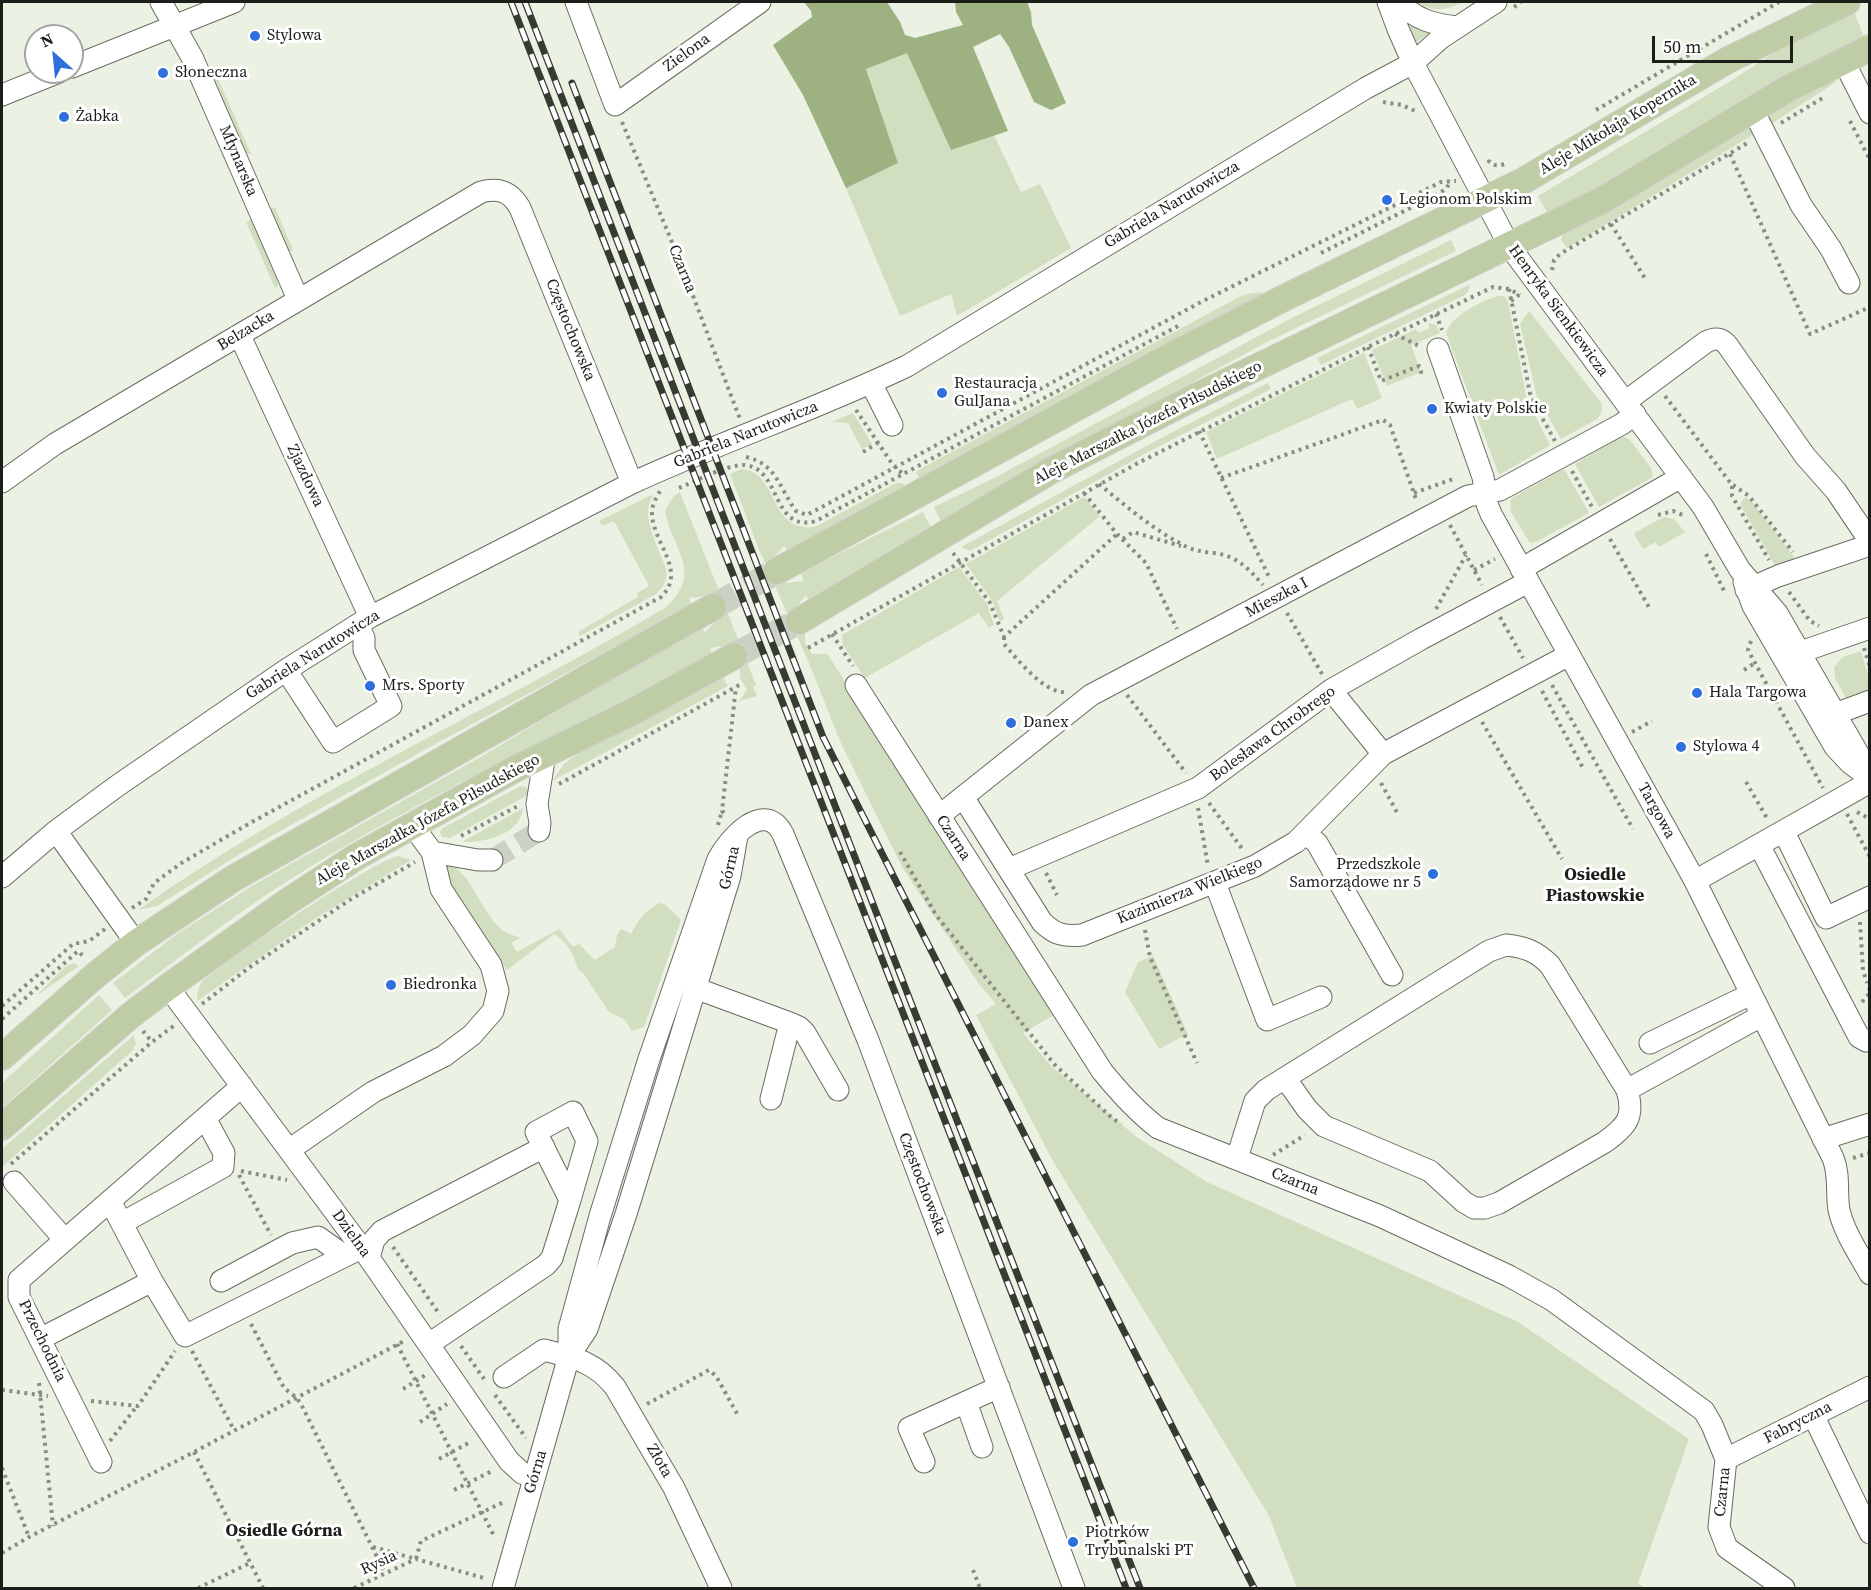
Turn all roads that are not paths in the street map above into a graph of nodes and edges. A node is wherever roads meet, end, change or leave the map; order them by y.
1 (161, 2) edge
2 (234, 2) edge
3 (576, 2) edge
4 (760, 2) edge
5 (1388, 2) edge
6 (1398, 2) edge
7 (1847, 2) edge
8 (1501, 7) edge
9 (1814, 8) edge
10 (174, 26) junction
11 (1457, 27) junction
12 (1869, 48) edge
13 (1842, 60) junction
14 (84, 62) edge
15 (1413, 63) junction
16 (29, 84) edge
17 (2, 95) edge
18 (1754, 110) junction
19 (1869, 113) edge
20 (495, 189) joint
21 (1485, 200) junction
22 (1510, 247) junction
23 (1849, 283) dead end
24 (298, 299) junction
25 (240, 336) junction
26 (1438, 349) road end
27 (871, 383) junction
28 (1633, 403) junction
29 (892, 425) dead end
30 (1681, 477) junction
31 (2, 482) edge
32 (632, 483) junction
33 (1486, 492) junction
34 (1869, 544) edge
35 (777, 571) tunnel mouth
36 (1524, 576) junction
37 (1742, 586) junction
38 (713, 607) tunnel mouth
39 (364, 621) junction
40 (799, 621) tunnel mouth
41 (1866, 637) edge
42 (1569, 655) junction
43 (1791, 655) junction
44 (734, 656) tunnel mouth
45 (286, 670) junction
46 (856, 685) dead end
47 (1331, 690) junction
48 (1869, 700) edge
49 (1827, 717) junction
50 (545, 754) junction
51 (1383, 754) junction
52 (1869, 778) edge
53 (963, 797) junction
54 (939, 816) junction
55 (412, 826) junction
56 (56, 831) junction
57 (539, 831) dead end
58 (1305, 833) junction
59 (738, 834) junction
60 (1773, 838) junction
61 (432, 852) junction
62 (492, 860) tunnel mouth
63 (1009, 869) junction
64 (2, 877) edge
65 (1212, 877) junction
66 (1695, 881) junction
67 (1869, 897) edge
68 (136, 943) junction
69 (1392, 975) dead end
70 (168, 987) junction
71 (694, 988) junction
72 (1751, 994) junction
73 (1321, 997) dead end
74 (1761, 1016) junction
75 (790, 1023) junction
76 (1869, 1040) edge
77 (1650, 1043) dead end
78 (2, 1057) edge
79 (1285, 1078) junction
80 (242, 1086) junction
81 (838, 1090) dead end
82 (1627, 1090) junction
83 (771, 1099) dead end
84 (205, 1118) junction
85 (1869, 1124) edge
86 (2, 1127) edge
87 (1823, 1139) junction
88 (544, 1147) junction
89 (289, 1150) junction
90 (1237, 1158) junction
91 (12, 1173) road end
92 (570, 1200) junction
93 (110, 1201) junction
94 (122, 1223) junction
95 (346, 1226) junction
96 (382, 1231) junction
97 (66, 1240) junction
98 (358, 1254) junction
99 (1869, 1274) edge
100 (10, 1281) edge
101 (152, 1281) junction
102 (221, 1281) dead end
103 (40, 1339) junction
104 (420, 1346) junction
105 (569, 1356) junction
106 (504, 1377) dead end
107 (1869, 1386) edge
108 (999, 1387) junction
109 (966, 1402) junction
110 (1812, 1415) junction
111 (982, 1448) dead end
112 (98, 1455) road end
113 (1726, 1459) junction
114 (924, 1462) dead end
115 (534, 1478) junction
116 (1869, 1533) edge
117 (503, 1588) edge
118 (721, 1588) edge
119 (1074, 1588) edge
120 (1784, 1588) edge

1 - 10 street, Młynarska
2 - 10 street
3 - 4 street, Zielona
5 - 15 street, Henryka Sienkiewicza
6 - 11 street
7 - 9 main road, Aleje Mikołaja Kopernika
8 - 11 street, Gabriela Narutowicza
9 - 21 main road, Aleje Mikołaja Kopernika
10 - 14 street
10 - 24 street, Młynarska
11 - 15 street, Gabriela Narutowicza
12 - 13 main road
13 - 18 main road
13 - 19 street
15 - 21 street, Henryka Sienkiewicza
15 - 27 street, Gabriela Narutowicza
16 - 17 street
18 - 22 main road
18 - 23 street
20 - 24 street, Belzacka
20 - 32 street, Częstochowska
21 - 22 street, Henryka Sienkiewicza
21 - 35 main road
22 - 28 street, Henryka Sienkiewicza
22 - 40 main road, Aleje Marszałka Józefa Piłsudskiego
24 - 25 street, Belzacka
25 - 31 street, Belzacka
25 - 39 street, Zjazdowa
26 - 33 street, Targowa
27 - 29 street
27 - 32 street, Gabriela Narutowicza
28 - 30 street, Henryka Sienkiewicza
28 - 33 street, Mieszka I
28 - 34 street, Mieszka I
30 - 36 street, Bolesława Chrobrego
30 - 37 street, Henryka Sienkiewicza
32 - 39 street, Gabriela Narutowicza
33 - 36 street, Targowa
33 - 53 street, Mieszka I
34 - 37 street
36 - 42 street, Targowa
36 - 47 street, Bolesława Chrobrego
37 - 43 street, Henryka Sienkiewicza
38 - 68 main road
39 - 45 street, Gabriela Narutowicza
39 - 45 street, Zjazdowa
41 - 43 street
42 - 51 street, Kazimierza Wielkiego
42 - 66 street, Targowa
43 - 49 street, Henryka Sienkiewicza
44 - 50 main road, Aleje Marszałka Józefa Piłsudskiego
45 - 56 street, Gabriela Narutowicza
46 - 54 street, Czarna
47 - 51 street
47 - 63 street, Bolesława Chrobrego
48 - 49 street
49 - 52 street, Henryka Sienkiewicza
50 - 55 main road, Aleje Marszałka Józefa Piłsudskiego
50 - 57 street
51 - 58 street, Kazimierza Wielkiego
52 - 60 street
53 - 54 street, Mieszka I
53 - 63 street, Kazimierza Wielkiego
54 - 90 street, Czarna
55 - 61 street
55 - 70 main road, Aleje Marszałka Józefa Piłsudskiego
56 - 64 street, Gabriela Narutowicza
56 - 68 street
58 - 65 street, Kazimierza Wielkiego
58 - 69 street
59 - 71 street, Górna
59 - 105 street, Górna
59 - 108 street, Częstochowska
60 - 66 street
60 - 67 street
60 - 76 street
61 - 62 street
61 - 89 street
63 - 65 street, Kazimierza Wielkiego
65 - 73 street
66 - 72 street, Targowa
68 - 78 main road
70 - 80 street, Dzielna
70 - 86 main road, Aleje Marszałka Józefa Piłsudskiego
71 - 75 street
71 - 105 street, Górna
72 - 74 street, Targowa
72 - 77 street
74 - 82 street
74 - 87 street, Targowa
75 - 81 street
75 - 83 street
79 - 82 street
79 - 82 street
79 - 90 street
80 - 84 street, Przechodnia
80 - 89 street, Dzielna
84 - 93 street, Przechodnia
84 - 94 street
85 - 87 street
87 - 99 street, Targowa
88 - 92 street
88 - 92 street
88 - 96 street
89 - 95 street, Dzielna
90 - 113 street, Czarna
91 - 97 street
92 - 104 street
93 - 94 street
93 - 97 street, Przechodnia
94 - 101 street
95 - 96 street
95 - 98 street, Dzielna
96 - 98 street
97 - 100 street, Przechodnia
98 - 101 street
98 - 102 street
98 - 104 street, Dzielna
100 - 103 street, Przechodnia
101 - 103 street
103 - 112 street, Przechodnia
104 - 115 street, Dzielna
105 - 106 street, Złota
105 - 115 street, Górna
105 - 118 street, Złota
107 - 110 street, Fabryczna
108 - 109 street
108 - 119 street, Częstochowska
109 - 111 street
109 - 114 street
110 - 113 street, Fabryczna
110 - 116 street
113 - 120 street, Czarna
115 - 117 street, Górna

